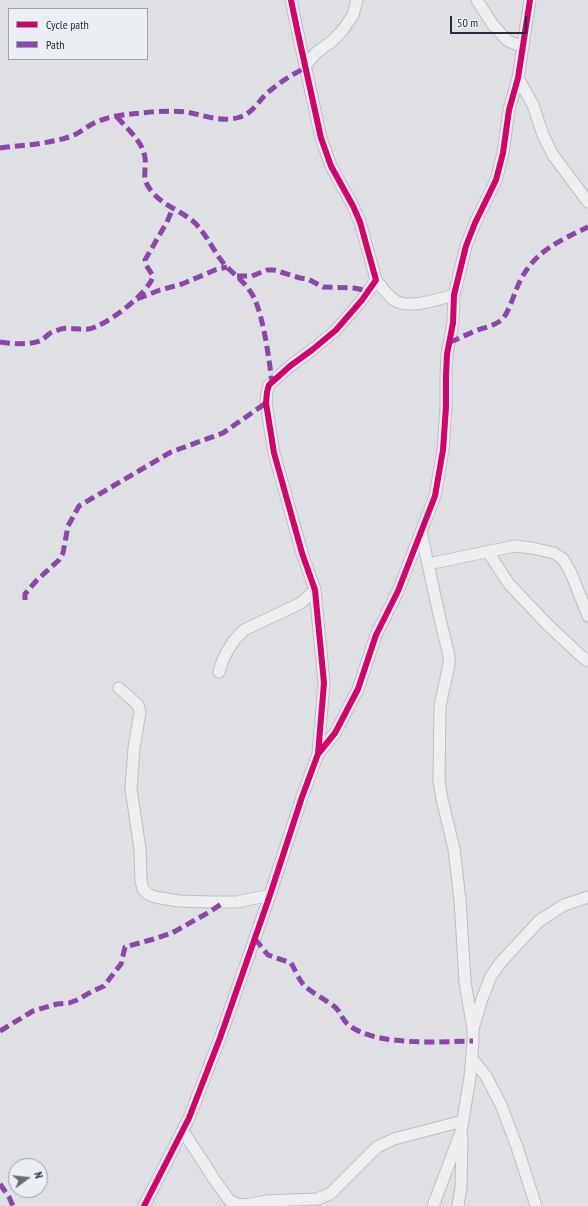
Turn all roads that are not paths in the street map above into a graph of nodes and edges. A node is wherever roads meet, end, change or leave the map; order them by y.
1 (291, 0) edge
2 (357, 0) edge
3 (477, 0) edge
4 (530, 0) edge
5 (523, 47) junction
6 (305, 66) junction
7 (518, 78) junction
8 (588, 202) edge
9 (376, 280) junction
10 (454, 295) junction
11 (421, 532) junction
12 (488, 552) junction
13 (428, 564) junction
14 (315, 590) junction
15 (588, 616) edge
16 (588, 660) edge
17 (219, 672) dead end
18 (119, 688) dead end
19 (318, 754) junction
20 (270, 895) junction
21 (588, 897) edge
22 (472, 1029) junction
23 (472, 1059) junction
24 (463, 1121) junction
25 (183, 1131) junction
26 (461, 1132) junction
27 (265, 1203) edge
28 (144, 1206) edge
29 (433, 1206) edge
30 (458, 1206) edge
31 (536, 1206) edge

1 - 6 street
2 - 6 street
3 - 5 street
4 - 5 street
5 - 7 street
6 - 9 street
7 - 8 street
7 - 10 street
9 - 10 street
9 - 14 street
10 - 11 street
11 - 13 street
11 - 19 street
12 - 13 street
12 - 15 street
12 - 16 street
13 - 22 street
14 - 17 street
14 - 19 street
18 - 20 street
19 - 20 street
20 - 25 street
21 - 22 street
22 - 23 street
23 - 24 street
23 - 31 street
24 - 26 street
24 - 27 street
25 - 27 street
25 - 28 street
26 - 29 street
26 - 30 street

